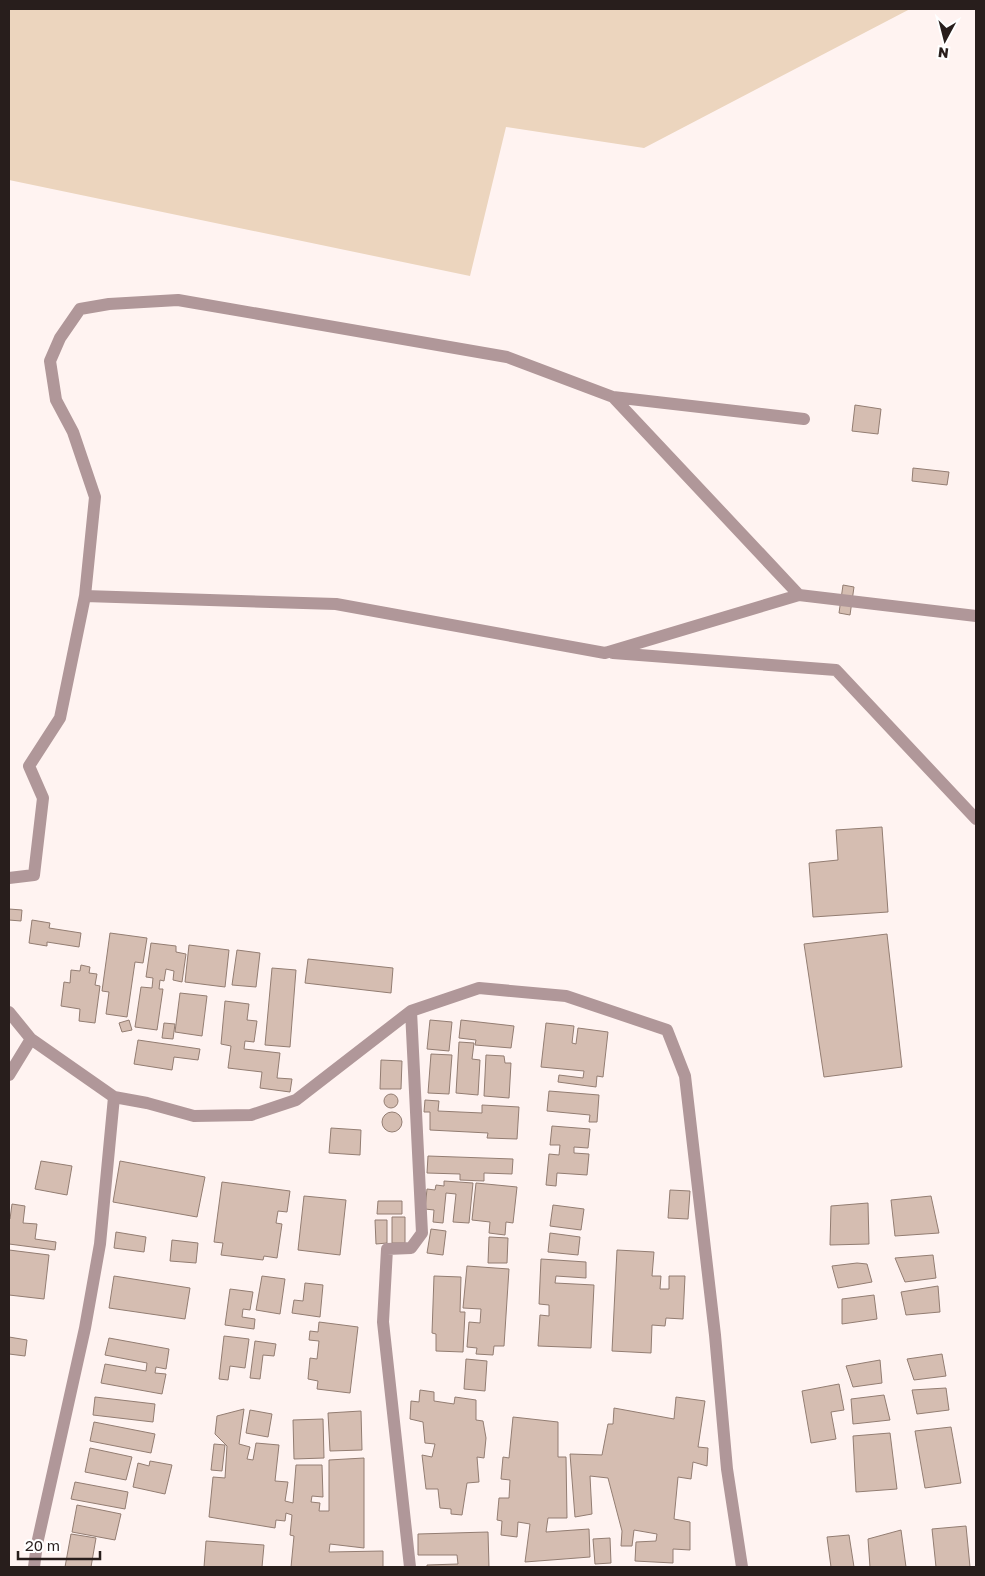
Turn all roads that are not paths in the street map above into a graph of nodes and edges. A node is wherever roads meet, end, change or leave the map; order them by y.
1 (613, 397) junction
2 (804, 419) dead end
3 (799, 595) junction
4 (86, 596) junction
5 (976, 616) edge
6 (605, 653) junction
7 (976, 819) edge
8 (9, 878) edge
9 (411, 1011) junction
10 (9, 1012) edge
11 (31, 1040) junction
12 (9, 1074) edge
13 (114, 1096) junction
14 (34, 1567) edge
15 (410, 1567) edge
16 (742, 1567) edge

1 - 2 lane
1 - 3 lane
1 - 4 lane
3 - 5 lane
3 - 6 lane
4 - 6 lane
4 - 8 lane
6 - 7 lane
9 - 13 lane
9 - 15 lane
9 - 16 lane
10 - 11 lane
11 - 12 lane
11 - 13 lane
13 - 14 lane

